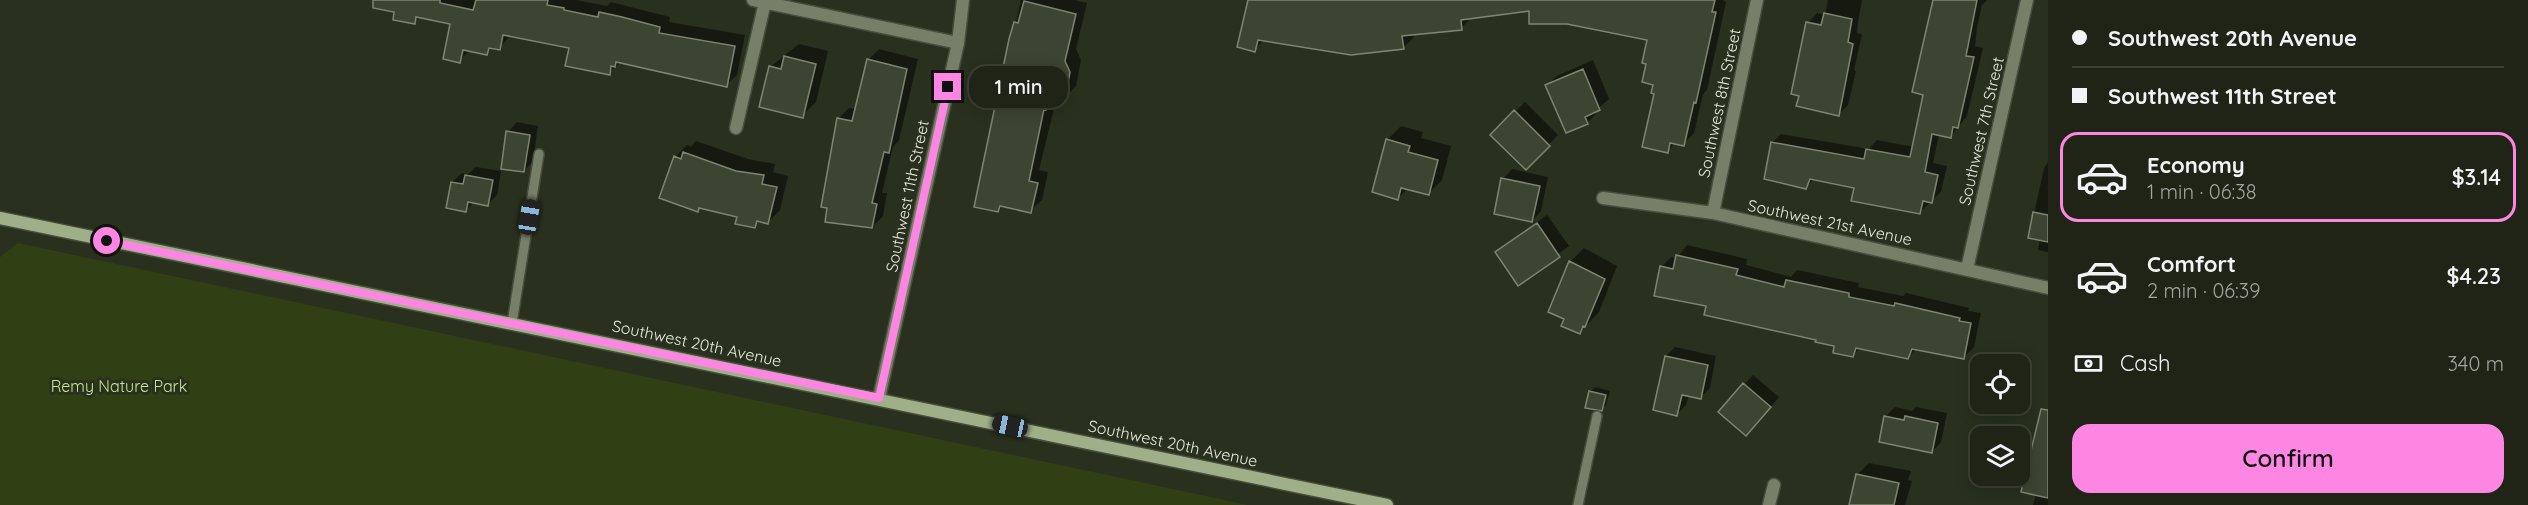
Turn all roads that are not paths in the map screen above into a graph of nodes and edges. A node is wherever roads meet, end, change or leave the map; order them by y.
1 (963, 0) edge
2 (1757, 0) edge
3 (2027, 0) edge
4 (759, 1) edge
5 (958, 43) junction
6 (736, 128) dead end
7 (539, 154) dead end
8 (1603, 198) dead end
9 (1713, 213) junction
10 (0, 218) edge
11 (1967, 269) junction
12 (2048, 288) edge
13 (512, 323) junction
14 (879, 398) junction
15 (1597, 416) dead end
16 (1774, 485) dead end
17 (1387, 505) edge
18 (1578, 505) edge
19 (1769, 505) edge

1 - 5 street, Southwest 11th Street
2 - 9 street, Southwest 8th Street
3 - 11 street, Southwest 7th Street
4 - 5 street
4 - 6 street
5 - 14 street, Southwest 11th Street
7 - 13 lane
8 - 9 street, Southwest 21st Avenue
9 - 11 street, Southwest 21st Avenue
10 - 13 street, Southwest 20th Avenue
11 - 12 street, Southwest 21st Avenue
13 - 14 street, Southwest 20th Avenue
14 - 17 street, Southwest 20th Avenue
15 - 18 lane
16 - 19 street

